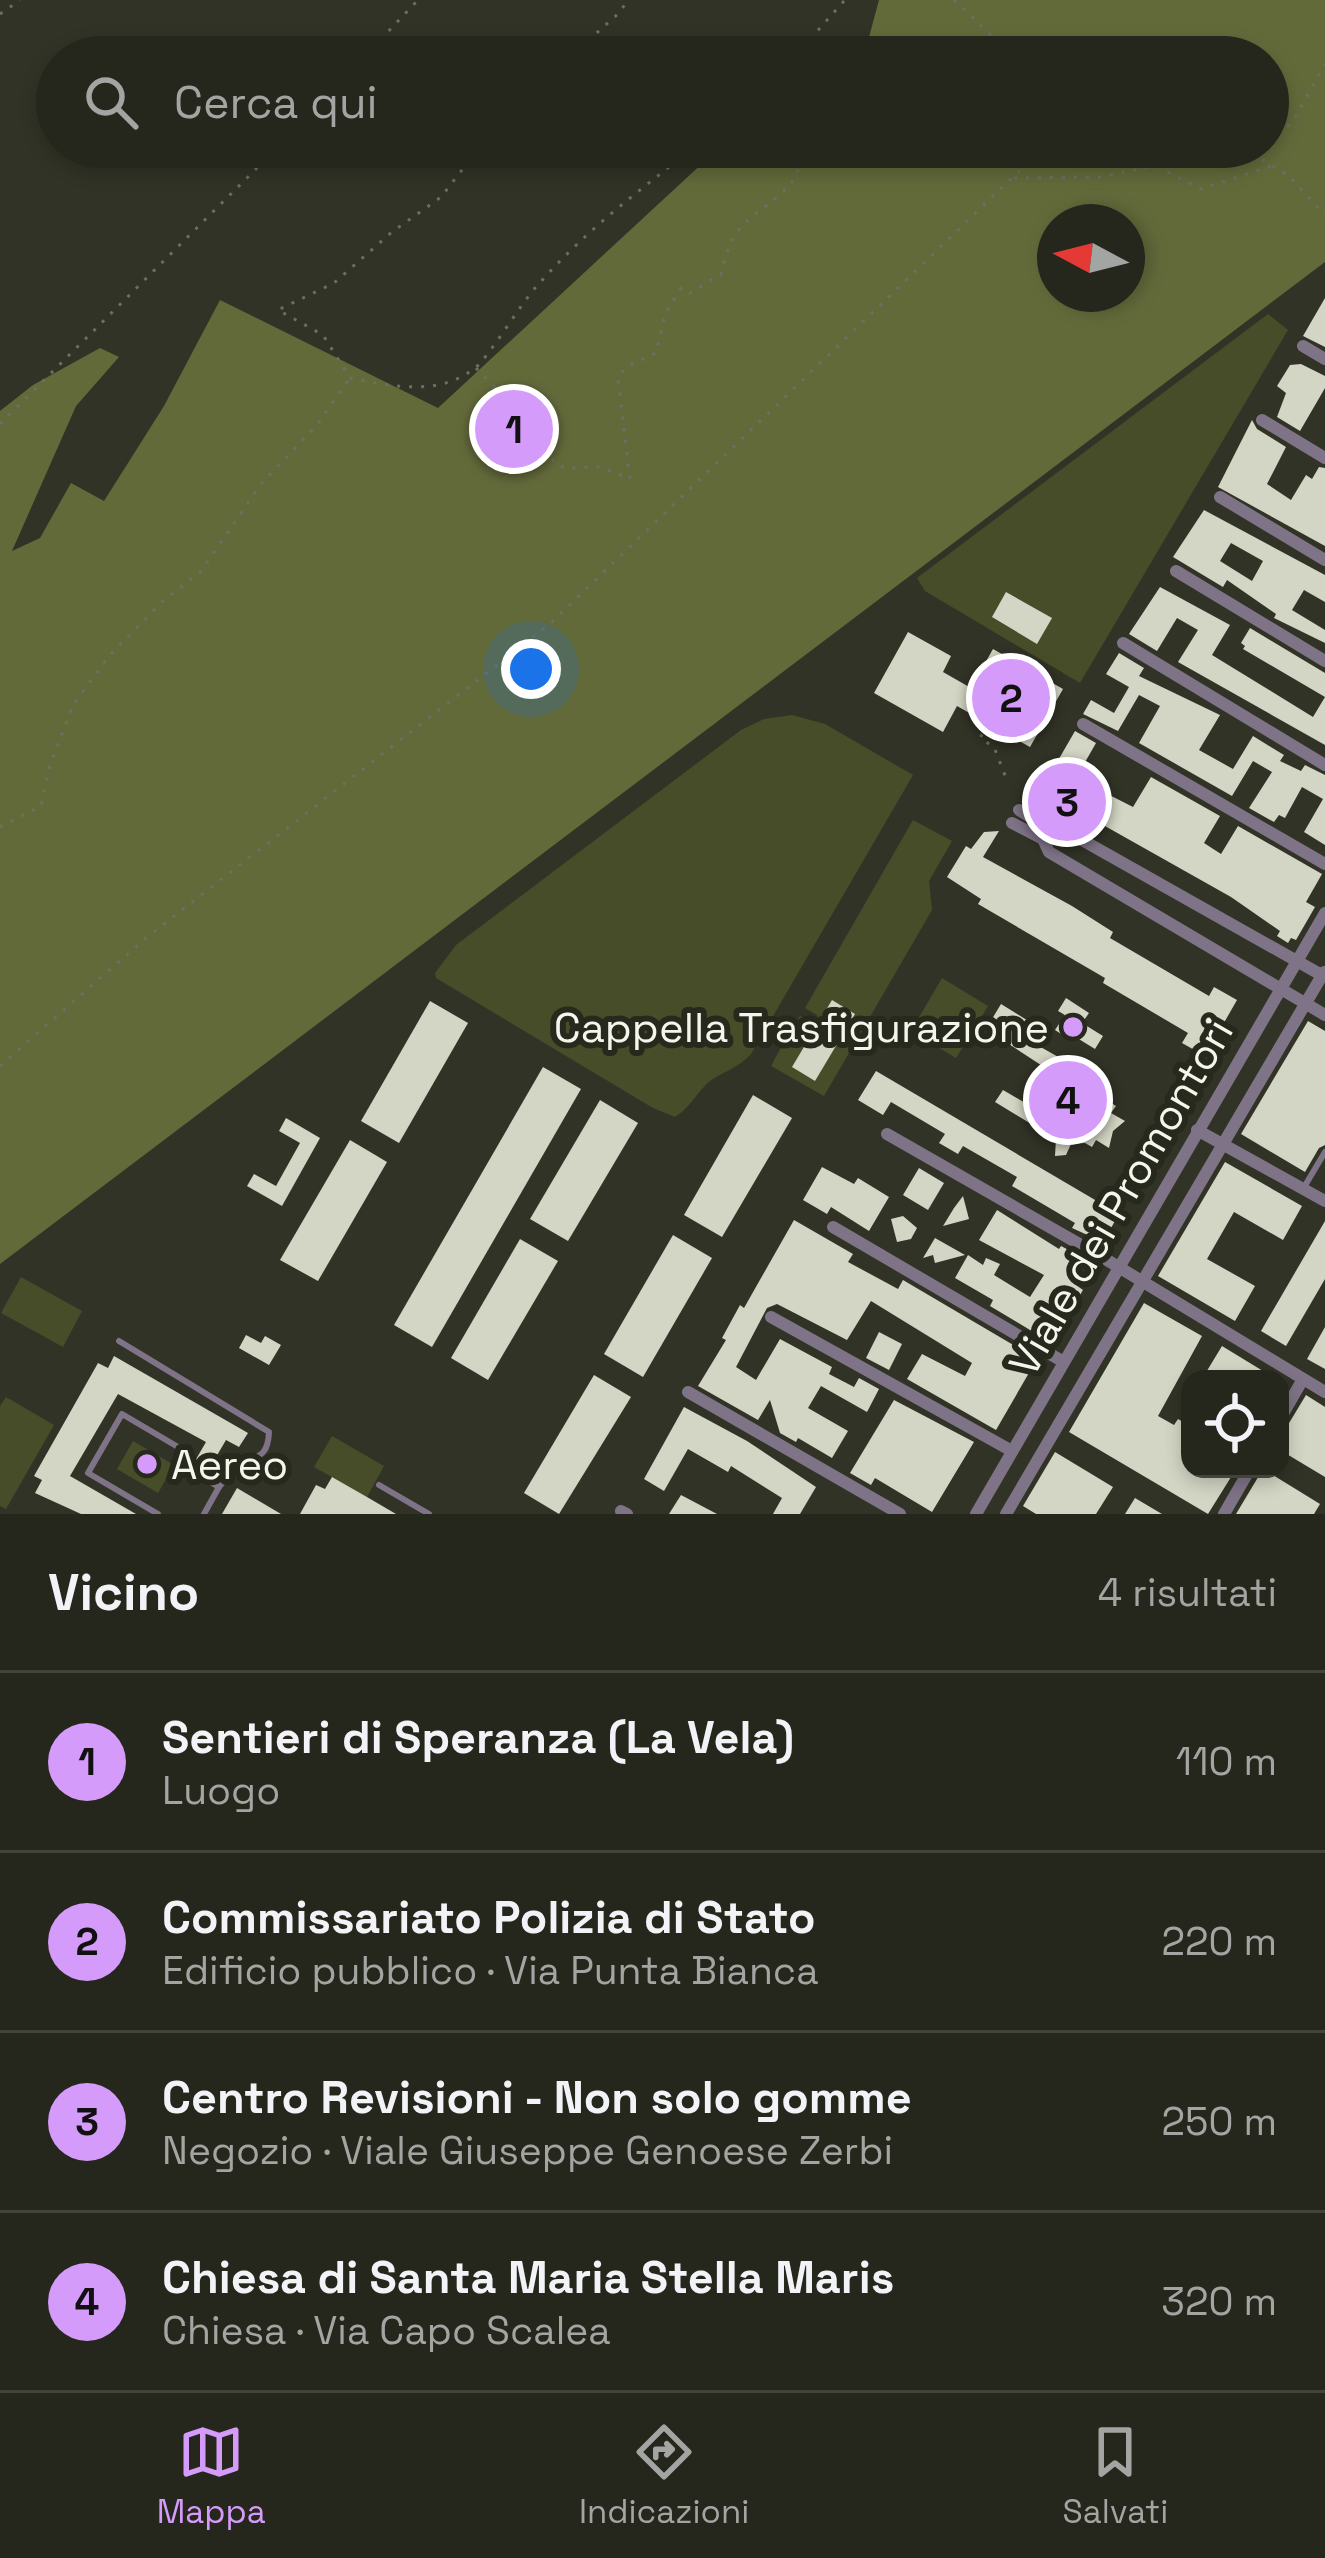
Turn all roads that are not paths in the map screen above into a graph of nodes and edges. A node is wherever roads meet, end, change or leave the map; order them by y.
1 (1303, 346) dead end
2 (1325, 359) edge
3 (1262, 420) dead end
4 (1325, 458) edge
5 (1220, 497) dead end
6 (1325, 560) edge
7 (1176, 572) dead end
8 (1123, 644) dead end
9 (1325, 661) edge
10 (1083, 724) dead end
11 (1325, 765) edge
12 (1016, 816) dead end
13 (1046, 834) junction
14 (1325, 864) edge
15 (1325, 913) edge
16 (1298, 962) junction
17 (1324, 974) edge
18 (1281, 989) junction
19 (1305, 1003) junction
20 (1325, 1015) edge
21 (1197, 1130) junction
22 (887, 1134) dead end
23 (1220, 1144) junction
24 (1325, 1152) edge
25 (1304, 1189) junction
26 (1325, 1201) edge
27 (833, 1227) dead end
28 (1118, 1266) junction
29 (1140, 1280) junction
30 (771, 1317) dead end
31 (119, 1341) dead end
32 (1062, 1361) junction
33 (1303, 1379) junction
34 (688, 1392) dead end
35 (1325, 1392) edge
36 (1289, 1403) edge
37 (1012, 1451) junction
38 (1245, 1478) edge
39 (379, 1485) dead end
40 (219, 1487) junction
41 (986, 1496) junction
42 (1010, 1513) edge
43 (158, 1514) edge
44 (204, 1514) edge
45 (429, 1514) edge
46 (900, 1514) edge
47 (976, 1514) edge
48 (1224, 1514) edge

1 - 2 street
3 - 4 street
5 - 6 street
7 - 9 street
8 - 11 street
10 - 14 street
12 - 13 street
13 - 16 street
13 - 18 street
15 - 16 street, Viale dei Promontori
16 - 17 street
16 - 18 street, Viale dei Promontori
17 - 19 street, Viale dei Promontori
18 - 19 street
18 - 21 street, Viale dei Promontori
19 - 20 street
19 - 23 street, Viale dei Promontori
21 - 23 street
21 - 28 street, Viale dei Promontori
22 - 28 street
23 - 25 street
23 - 29 street, Viale dei Promontori
24 - 25 lane
25 - 26 street
27 - 32 street
28 - 29 street
28 - 32 street, Viale dei Promontori
29 - 33 street
29 - 42 street, Viale dei Promontori
30 - 37 street
31 - 40 lane
32 - 37 street, Viale dei Promontori
33 - 35 street
33 - 36 street
34 - 46 street
37 - 41 street, Viale dei Promontori
38 - 48 street
39 - 45 lane
40 - 43 lane
40 - 44 lane
41 - 42 street
41 - 47 street, Viale dei Promontori

